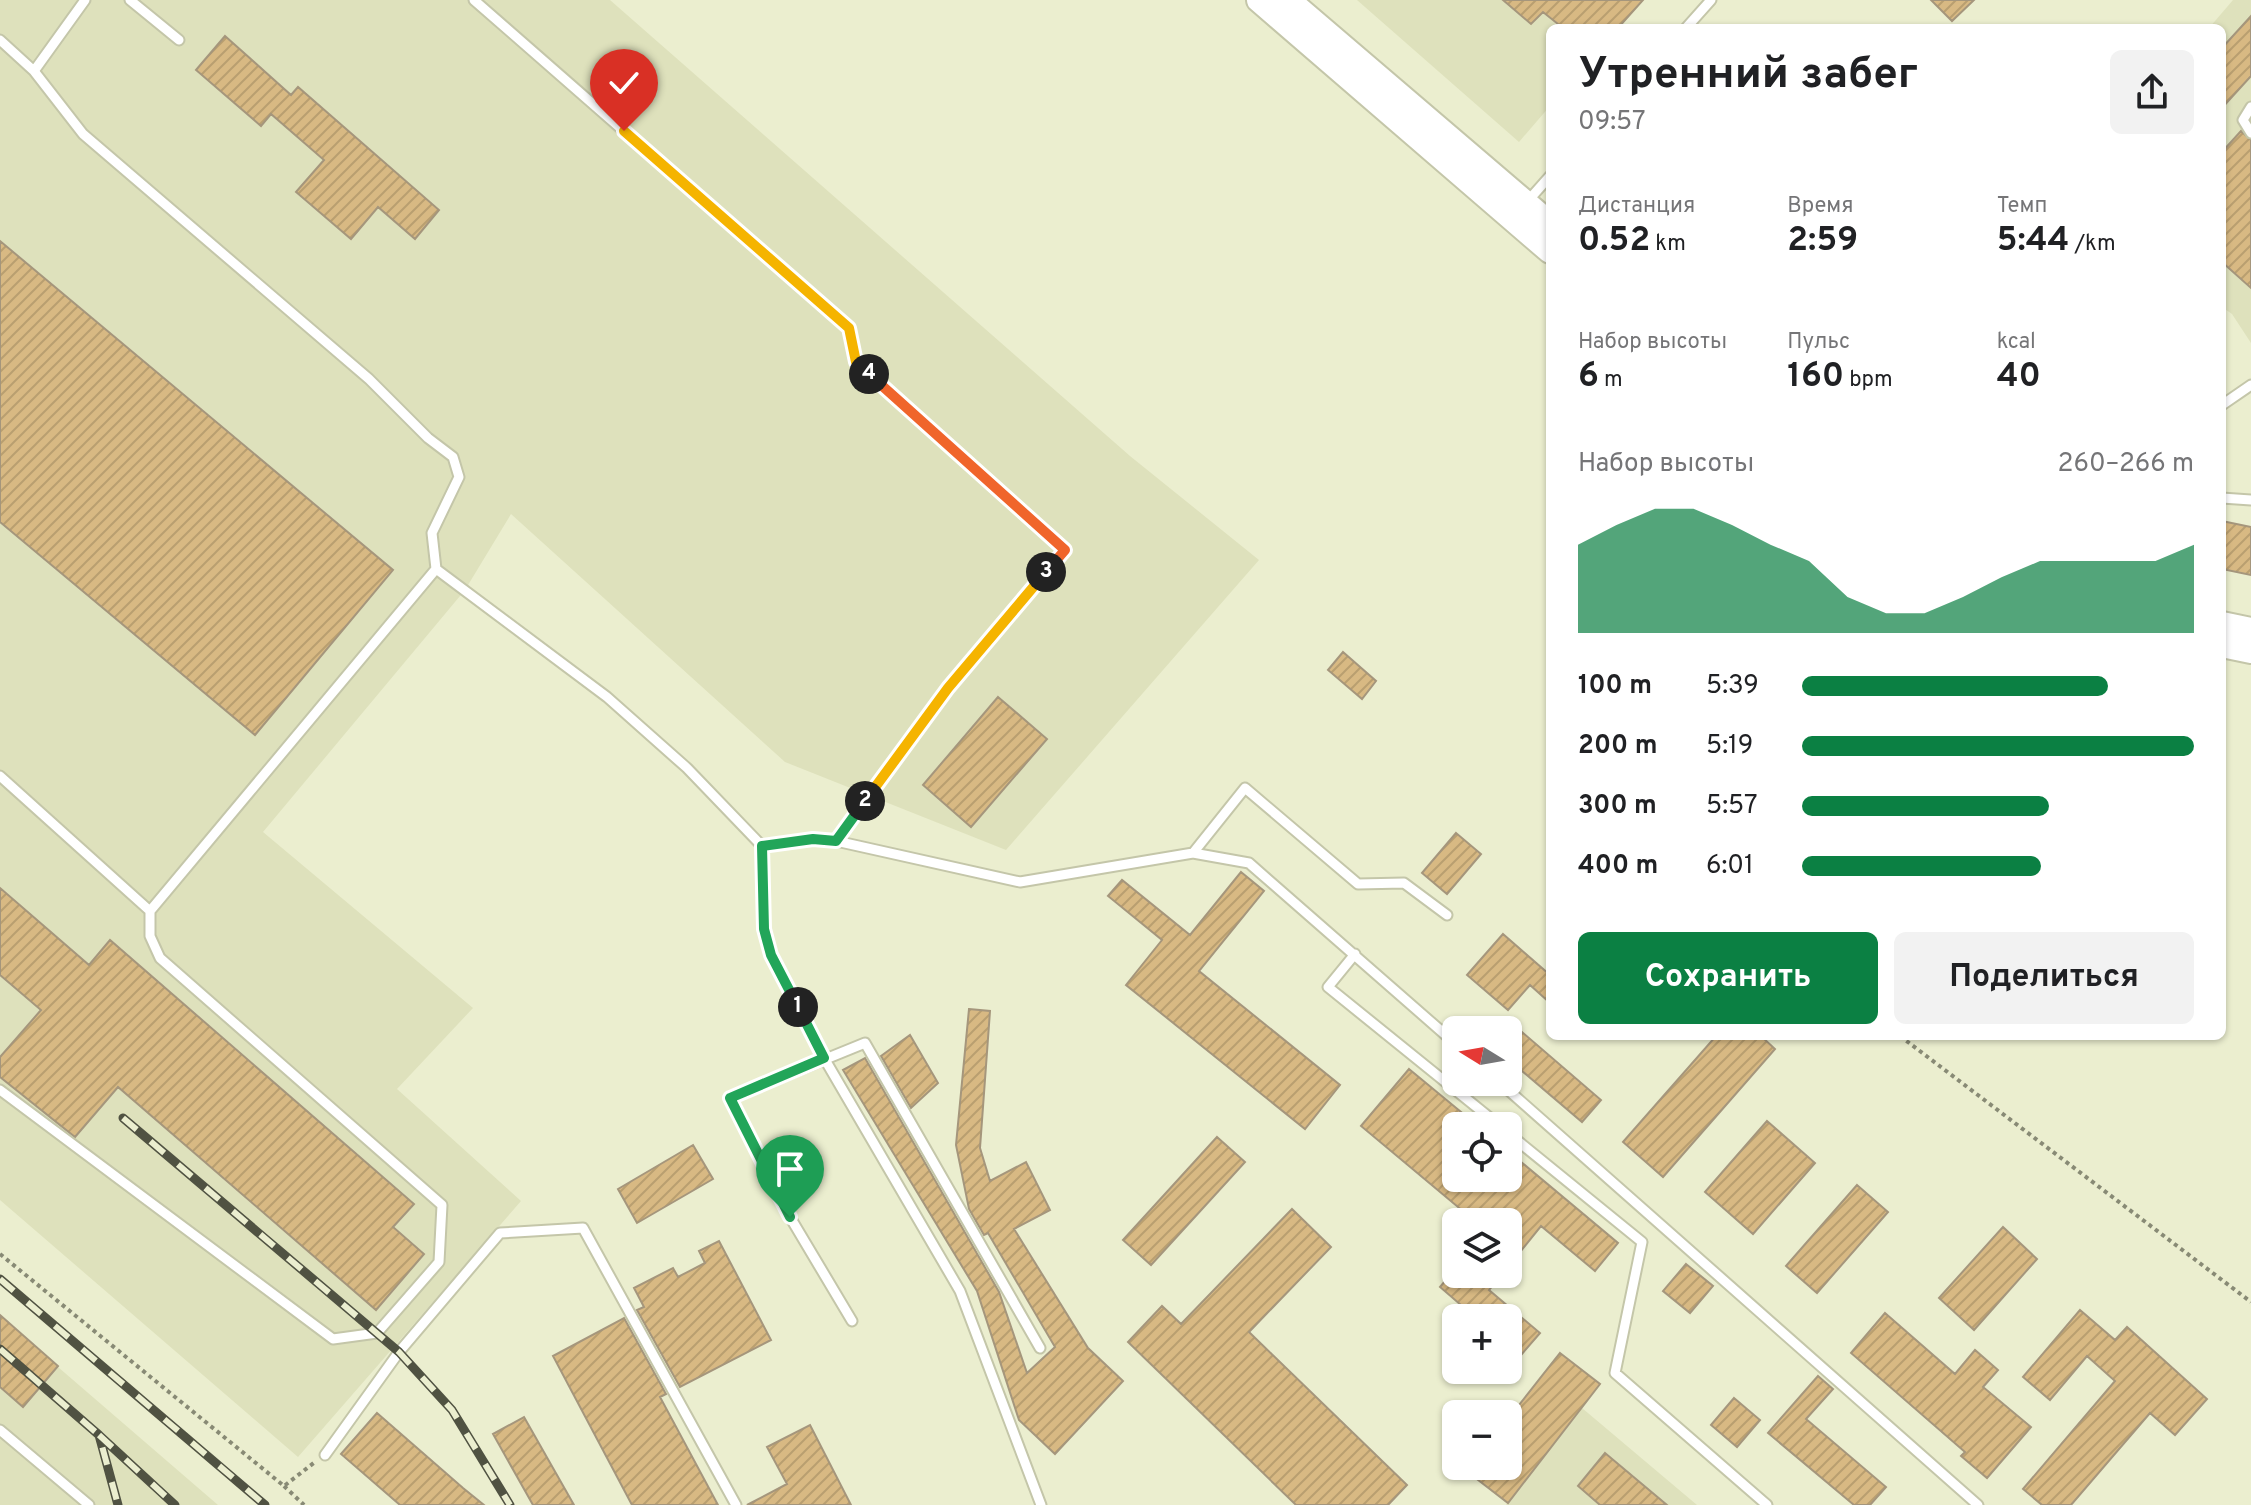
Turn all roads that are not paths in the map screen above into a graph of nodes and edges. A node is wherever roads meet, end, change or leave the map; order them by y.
1 (85, 0) edge
2 (130, 0) edge
3 (474, 0) edge
4 (1259, 0) edge
5 (1288, 0) edge
6 (1711, 0) edge
7 (1690, 24) edge
8 (0, 40) edge
9 (179, 40) dead end
10 (34, 71) junction
11 (2251, 107) edge
12 (2251, 133) edge
13 (1546, 180) edge
14 (1519, 210) junction
15 (1546, 222) edge
16 (1546, 246) edge
17 (2251, 385) edge
18 (2226, 402) edge
19 (2226, 498) edge
20 (2251, 500) edge
21 (436, 569) junction
22 (2226, 625) edge
23 (2251, 630) edge
24 (2226, 646) edge
25 (2251, 651) edge
26 (0, 776) edge
27 (836, 841) junction
28 (762, 846) junction
29 (1193, 853) junction
30 (150, 911) junction
31 (1447, 915) dead end
32 (1355, 954) junction
33 (1442, 1032) edge
34 (824, 1058) junction
35 (0, 1090) edge
36 (1515, 1096) edge
37 (1483, 1112) edge
38 (1522, 1144) edge
39 (852, 1321) dead end
40 (1040, 1348) dead end
41 (0, 1430) edge
42 (325, 1455) road end
43 (89, 1505) edge
44 (736, 1505) edge
45 (1041, 1505) edge
46 (1767, 1505) edge
47 (1978, 1505) edge

1 - 10 lane
2 - 9 lane
3 - 27 lane
4 - 14 main road
5 - 14 main road
6 - 7 lane
8 - 10 lane
10 - 21 lane
11 - 12 lane
13 - 14 lane
14 - 15 main road
14 - 16 main road
17 - 18 lane
19 - 20 lane
21 - 28 lane
21 - 30 lane
22 - 23 main road
24 - 25 main road
26 - 30 lane
27 - 28 lane
27 - 29 lane
28 - 34 lane
29 - 31 lane
29 - 32 lane
30 - 35 lane
32 - 33 lane
32 - 37 lane
34 - 39 lane
34 - 40 lane
34 - 45 lane
36 - 47 lane
38 - 46 lane
41 - 43 lane
42 - 44 lane

